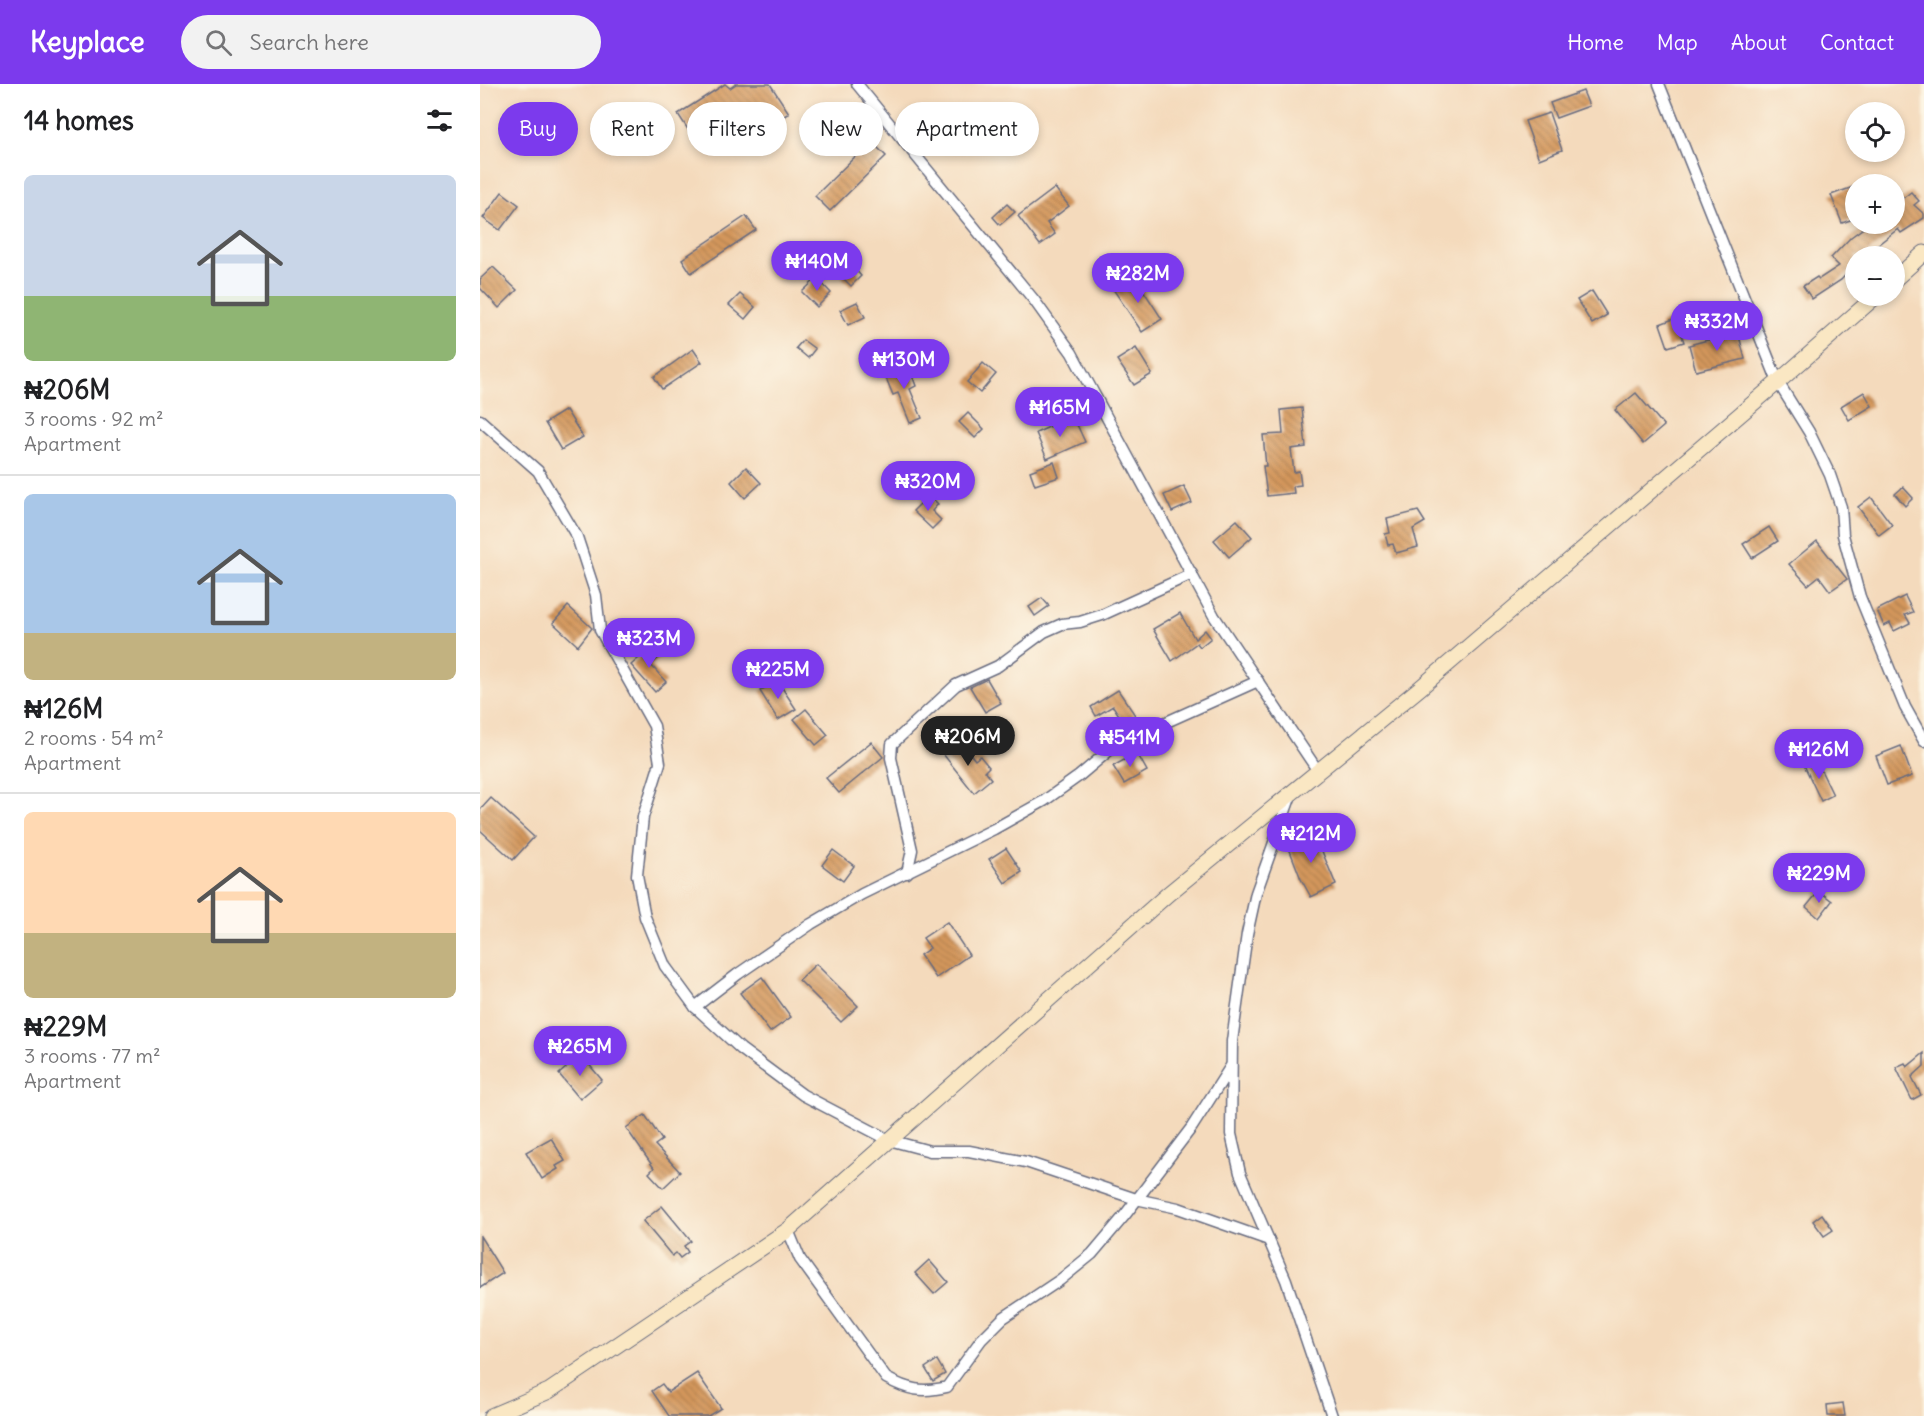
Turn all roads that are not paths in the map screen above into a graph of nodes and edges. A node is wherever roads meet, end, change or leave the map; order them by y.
1 (857, 84) edge
2 (1659, 84) edge
3 (1924, 254) edge
4 (1905, 270) edge
5 (1865, 306) edge
6 (1778, 382) junction
7 (480, 420) edge
8 (1192, 574) junction
9 (1258, 681) junction
10 (1924, 741) edge
11 (1318, 771) junction
12 (1291, 793) junction
13 (907, 873) junction
14 (695, 1007) junction
15 (1231, 1066) junction
16 (889, 1140) junction
17 (1136, 1199) junction
18 (788, 1230) junction
19 (1269, 1240) junction
20 (491, 1416) edge
21 (1332, 1416) edge

1 - 8 street
2 - 6 street
3 - 4 main road
5 - 6 main road
6 - 10 street
6 - 11 main road
7 - 14 street
8 - 9 street
8 - 13 street
9 - 11 street
9 - 13 street
11 - 12 main road
12 - 15 street
12 - 16 main road
13 - 14 street
14 - 16 street
15 - 17 street
15 - 19 street
16 - 17 street
16 - 18 main road
17 - 18 street
17 - 19 street
18 - 20 main road
19 - 21 street

